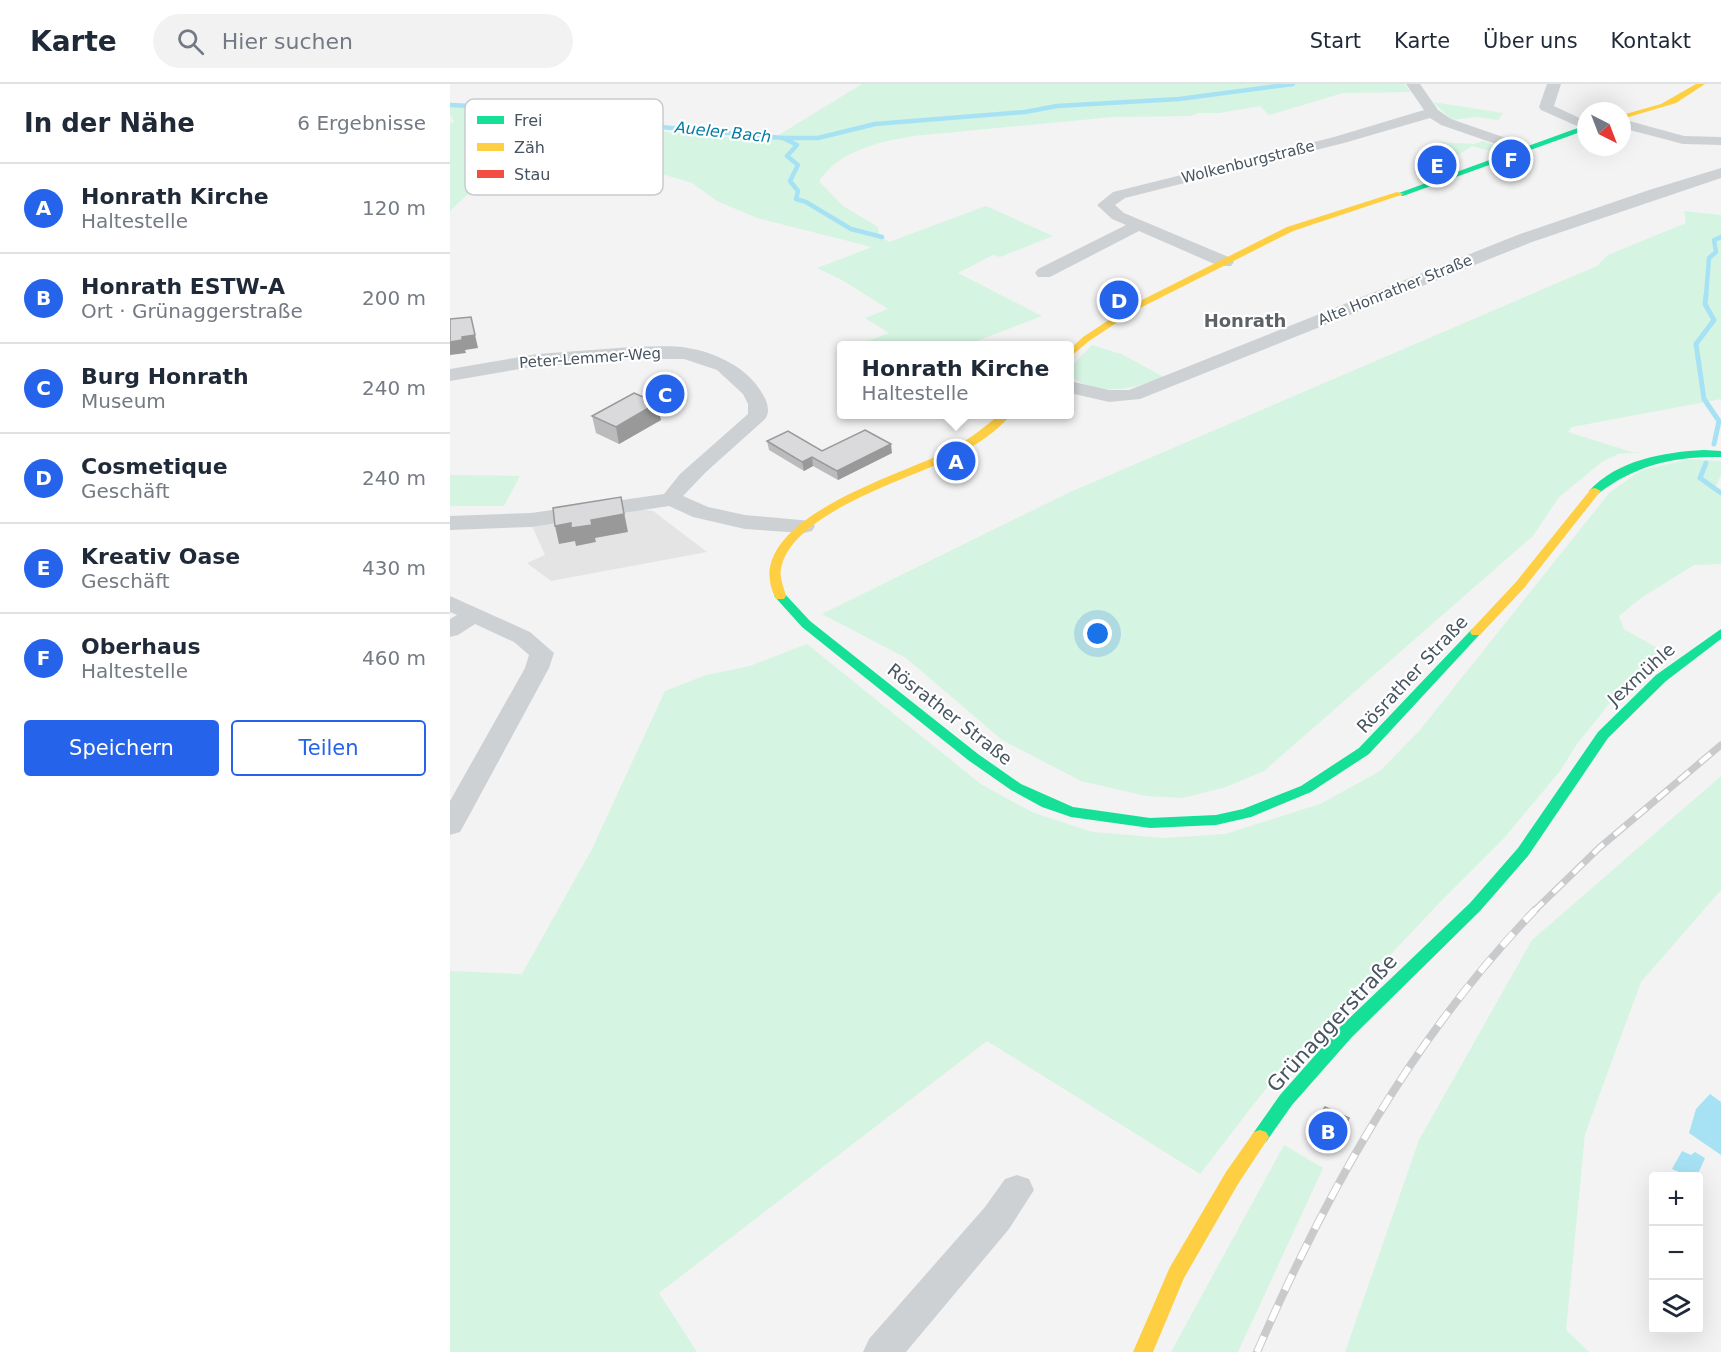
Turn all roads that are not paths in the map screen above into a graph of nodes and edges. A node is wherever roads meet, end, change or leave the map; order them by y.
1 (1413, 84) edge
2 (1554, 84) edge
3 (1701, 84) edge
4 (1433, 113) junction
5 (1631, 115) edge
6 (1577, 122) edge
7 (1631, 126) edge
8 (1577, 130) edge
9 (1721, 141) edge
10 (1524, 149) junction
11 (1721, 173) edge
12 (1139, 225) junction
13 (1225, 262) junction
14 (1044, 273) dead end
15 (1074, 350) edge
16 (450, 375) edge
17 (1074, 388) edge
18 (1000, 419) edge
19 (1721, 454) edge
20 (671, 499) junction
21 (450, 523) edge
22 (804, 526) junction
23 (450, 603) edge
24 (474, 614) junction
25 (450, 630) edge
26 (1721, 633) edge
27 (1592, 751) joint
28 (451, 822) edge
29 (1017, 1190) dead end
30 (882, 1352) edge
31 (1143, 1352) edge

1 - 4 street
2 - 6 street
3 - 5 street
4 - 10 street
4 - 12 street, Wolkenburgstraße
7 - 9 street
8 - 10 street
10 - 13 street
11 - 17 street, Alte Honrather Straße
12 - 13 street, Wolkenburgstraße
12 - 14 street
13 - 15 street
16 - 20 street, Peter-Lemmer-Weg
18 - 22 street, Rösrather Straße
19 - 22 street, Rösrather Straße
20 - 21 street
20 - 22 street
23 - 24 street
24 - 25 street
24 - 28 street
26 - 27 street, Jexmühle
27 - 31 street, Grünaggerstraße
29 - 30 street

